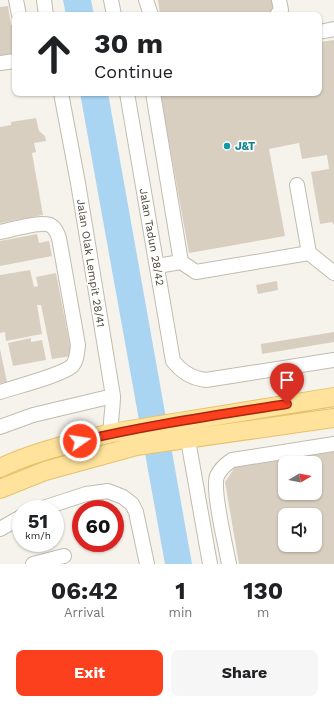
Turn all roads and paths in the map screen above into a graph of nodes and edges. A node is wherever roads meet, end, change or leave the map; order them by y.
1 (16, 0) edge
2 (44, 0) edge
3 (111, 0) edge
4 (146, 0) edge
5 (279, 0) edge
6 (18, 12) edge
7 (46, 12) edge
8 (113, 12) edge
9 (150, 12) edge
10 (280, 12) edge
11 (334, 30) edge
12 (322, 32) edge
13 (12, 61) edge
14 (0, 63) edge
15 (62, 96) edge
16 (128, 96) edge
17 (153, 96) edge
18 (296, 185) dead end
19 (0, 232) edge
20 (309, 253) junction
21 (181, 262) junction
22 (157, 266) junction
23 (334, 273) edge
24 (334, 360) edge
25 (0, 392) edge
26 (113, 396) junction
27 (334, 397) edge
28 (334, 418) edge
29 (0, 427) edge
30 (111, 433) junction
31 (134, 438) junction
32 (183, 440) junction
33 (334, 444) edge
34 (0, 468) edge
35 (0, 489) edge
36 (64, 501) edge
37 (12, 522) edge
38 (0, 529) edge
39 (64, 556) dead end
40 (33, 564) edge
41 (147, 564) edge
42 (210, 564) edge
43 (229, 564) edge

1 - 6 street
2 - 7 street
3 - 8 street
4 - 9 street
5 - 10 street
11 - 12 street
13 - 14 street
15 - 26 street, Jalan Olak Lempit 28/41
16 - 22 street, Jalan Tadun 28/42
17 - 21 street
18 - 20 street
19 - 25 street
20 - 21 street
20 - 23 street
21 - 22 street
22 - 24 street, Jalan Tadun 28/42
26 - 29 street
26 - 30 street, Jalan Olak Lempit 28/41
27 - 31 main road
28 - 32 main road
30 - 31 main road
30 - 34 main road
31 - 32 main road
31 - 35 main road
32 - 42 street
33 - 43 street
36 - 41 street
37 - 38 street
39 - 40 street

